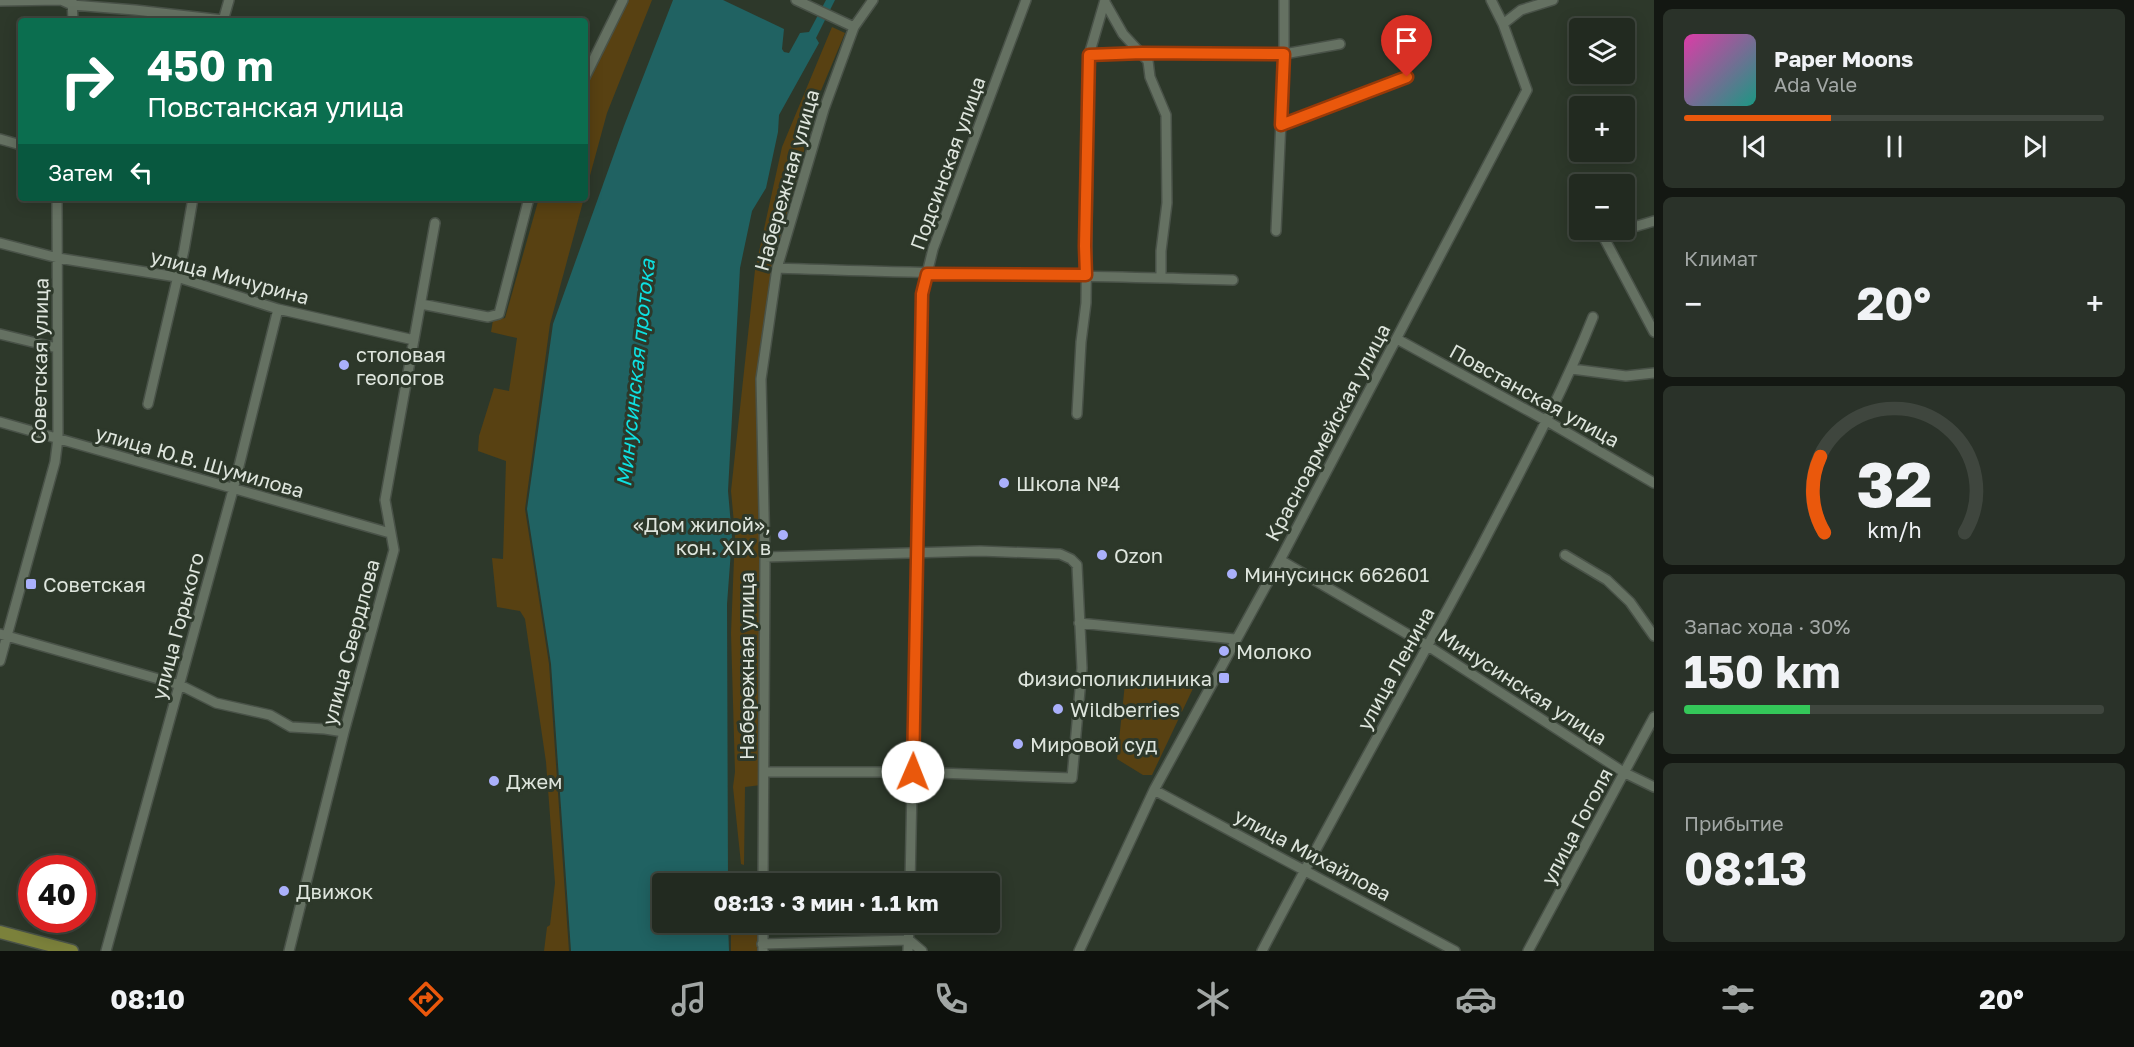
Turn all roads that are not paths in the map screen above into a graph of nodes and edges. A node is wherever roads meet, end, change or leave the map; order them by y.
1 (229, 0) edge
2 (623, 0) edge
3 (873, 0) edge
4 (1026, 0) edge
5 (1284, 0) edge
6 (1491, 0) edge
7 (1552, 0) edge
8 (0, 1) edge
9 (798, 1) edge
10 (1542, 1) edge
11 (1106, 2) edge
12 (72, 3) edge
13 (73, 18) edge
14 (205, 18) edge
15 (224, 18) edge
16 (1503, 24) junction
17 (854, 27) junction
18 (1340, 44) dead end
19 (1142, 53) junction
20 (1284, 54) junction
21 (1089, 55) junction
22 (588, 71) edge
23 (1407, 77) dead end
24 (1281, 125) junction
25 (0, 139) edge
26 (18, 144) edge
27 (57, 201) edge
28 (192, 201) edge
29 (528, 201) edge
30 (1654, 221) edge
31 (435, 223) dead end
32 (1635, 225) edge
33 (1276, 231) dead end
34 (1607, 240) edge
35 (0, 243) edge
36 (58, 258) junction
37 (777, 268) junction
38 (927, 274) junction
39 (1086, 275) junction
40 (177, 277) junction
41 (1161, 278) junction
42 (1233, 280) dead end
43 (421, 304) junction
44 (278, 309) junction
45 (1593, 317) dead end
46 (1654, 332) edge
47 (0, 334) edge
48 (1397, 339) junction
49 (414, 340) junction
50 (57, 348) junction
51 (1572, 369) junction
52 (1654, 373) edge
53 (148, 404) dead end
54 (1077, 414) dead end
55 (1547, 421) junction
56 (0, 422) edge
57 (58, 438) junction
58 (1654, 483) edge
59 (233, 490) junction
60 (390, 533) junction
61 (917, 553) junction
62 (1565, 555) dead end
63 (765, 557) junction
64 (1280, 560) junction
65 (1079, 623) junction
66 (3, 634) edge
67 (1654, 636) edge
68 (1235, 639) junction
69 (1428, 646) junction
70 (0, 661) edge
71 (180, 685) junction
72 (1654, 717) edge
73 (344, 732) junction
74 (764, 772) junction
75 (913, 772) junction
76 (1625, 773) junction
77 (1654, 787) edge
78 (1154, 790) junction
79 (1304, 869) junction
80 (763, 873) edge
81 (910, 873) edge
82 (0, 932) edge
83 (909, 933) edge
84 (909, 940) junction
85 (763, 947) edge
86 (72, 951) edge
87 (106, 951) edge
88 (289, 951) edge
89 (908, 951) edge
90 (922, 951) edge
91 (1079, 951) edge
92 (1262, 951) edge
93 (1455, 951) edge
94 (1528, 951) edge

1 - 15 street
2 - 22 street
3 - 17 street, Набережная улица
4 - 38 street, Подсинская улица
5 - 20 street
6 - 16 street
7 - 10 street
8 - 12 street
9 - 17 street
10 - 16 street
11 - 19 street
11 - 21 street
12 - 13 street
12 - 14 street
16 - 48 street, Красноармейская улица
17 - 37 street, Набережная улица
18 - 20 street
19 - 20 street
19 - 21 street
19 - 41 street
20 - 24 street
21 - 39 street
23 - 24 street
24 - 33 street
25 - 26 street
27 - 36 street, Советская улица
28 - 40 street
29 - 43 street
30 - 32 street
31 - 43 street, улица Свердлова
34 - 46 street
35 - 36 street, улица Мичурина
36 - 40 street, улица Мичурина
36 - 50 street, Советская улица
37 - 38 street
37 - 63 street, Набережная улица
38 - 39 street
38 - 61 street, Подсинская улица
39 - 41 street
39 - 54 street
40 - 44 street, улица Мичурина
40 - 53 street
41 - 42 street
43 - 49 street, улица Свердлова
44 - 49 street, улица Мичурина
44 - 59 street, улица Горького
45 - 51 street, улица Ленина
47 - 50 street
48 - 55 street, Повстанская улица
48 - 64 street, Красноармейская улица
49 - 60 street, улица Свердлова
50 - 57 street, Советская улица
51 - 52 street
51 - 55 street, улица Ленина
55 - 58 street, Повстанская улица
55 - 69 street, улица Ленина
56 - 57 street, улица Ю.В. Шумилова
57 - 59 street, улица Ю.В. Шумилова
57 - 66 street, Советская улица
59 - 60 street, улица Ю.В. Шумилова
59 - 71 street, улица Горького
60 - 73 street, улица Свердлова
61 - 63 street
61 - 65 street
61 - 75 street, Подсинская улица
62 - 67 street
63 - 74 street, Набережная улица
64 - 68 street, Красноармейская улица
64 - 69 street, Минусинская улица
65 - 68 street
65 - 75 street
66 - 70 street, Советская улица
66 - 71 street
68 - 78 street, Красноармейская улица
69 - 76 street, Минусинская улица
69 - 79 street, улица Ленина
71 - 73 street
71 - 87 street, улица Горького
72 - 76 street, улица Гоголя
73 - 88 street, улица Свердлова
74 - 75 street
74 - 80 street, Набережная улица
75 - 81 street, Подсинская улица
76 - 77 street, Минусинская улица
76 - 94 street, улица Гоголя
78 - 79 street, улица Михайлова
78 - 91 street, Красноармейская улица
79 - 92 street, улица Ленина
79 - 93 street, улица Михайлова
82 - 86 main road
83 - 84 street
84 - 85 street
84 - 89 street
84 - 90 street

